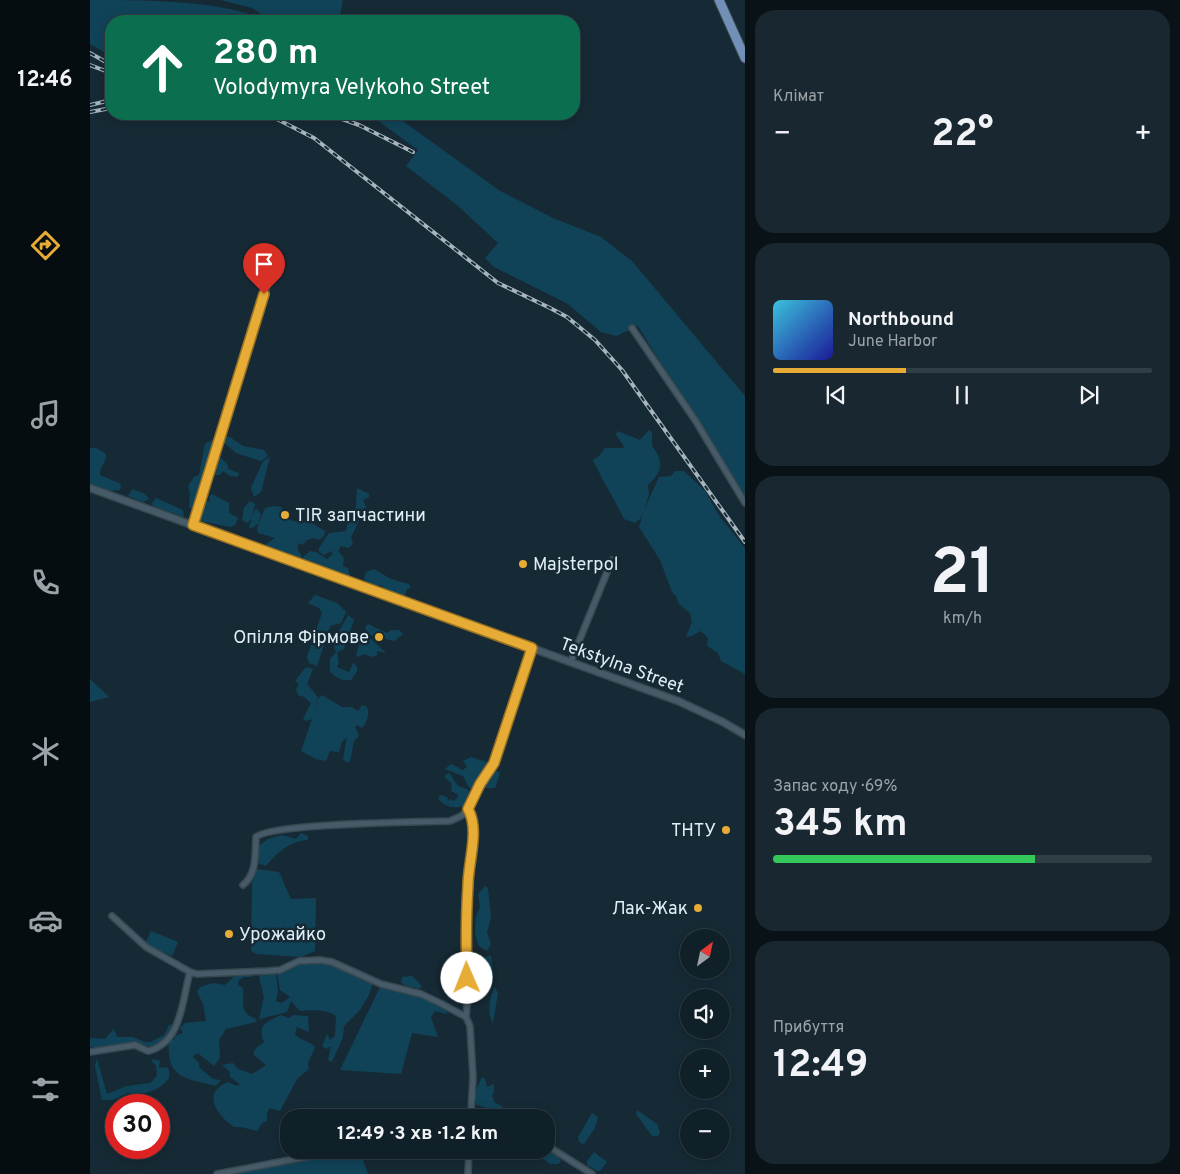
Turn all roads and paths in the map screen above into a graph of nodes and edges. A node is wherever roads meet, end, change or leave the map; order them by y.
1 (719, 0) edge
2 (742, 43) edge
3 (745, 58) edge
4 (276, 258) dead end
5 (632, 328) dead end
6 (90, 488) edge
7 (745, 503) edge
8 (193, 525) junction
9 (612, 560) dead end
10 (532, 648) junction
11 (571, 661) junction
12 (745, 735) edge
13 (468, 809) junction
14 (243, 885) dead end
15 (112, 916) dead end
16 (190, 972) junction
17 (466, 1017) junction
18 (90, 1052) edge
19 (471, 1109) edge
20 (555, 1151) edge
21 (295, 1159) edge
22 (469, 1159) edge
23 (217, 1174) edge
24 (468, 1174) edge
25 (592, 1174) edge

1 - 2 main road
2 - 3 main road
4 - 8 street
5 - 7 street
6 - 8 street, Tekstylna Street
8 - 10 street, Tekstylna Street
9 - 11 street
10 - 11 street, Tekstylna Street
10 - 13 street
11 - 12 street, Tekstylna Street
13 - 14 street
13 - 17 street
15 - 16 street
16 - 17 street
16 - 18 street
17 - 19 street
20 - 25 street
21 - 23 street
22 - 24 street

